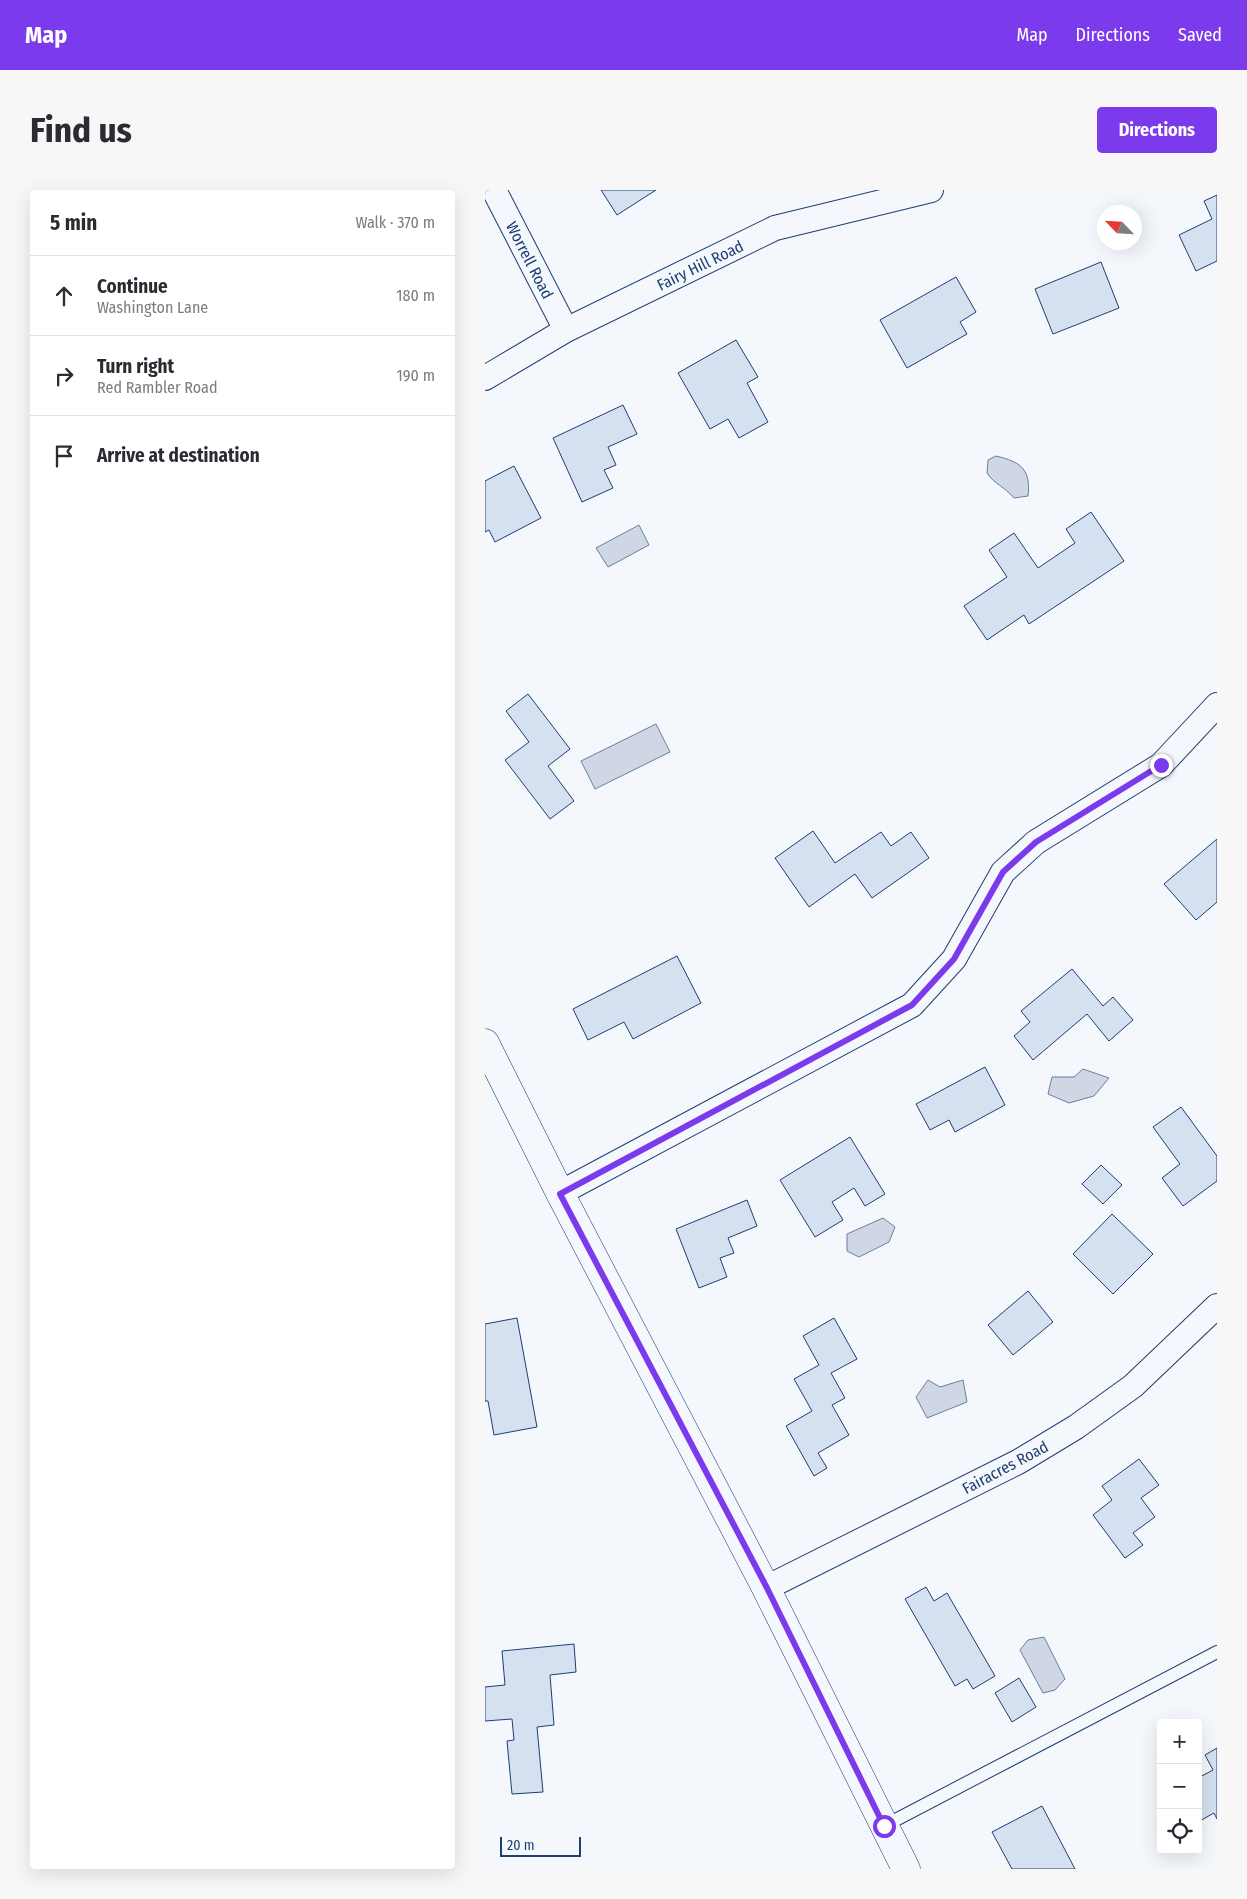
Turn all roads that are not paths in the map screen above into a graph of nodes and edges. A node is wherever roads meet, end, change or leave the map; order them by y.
1 (494, 190) edge
2 (931, 190) edge
3 (566, 330) junction
4 (485, 378) edge
5 (1217, 705) edge
6 (485, 1043) edge
7 (560, 1194) junction
8 (1217, 1306) edge
9 (767, 1588) junction
10 (1217, 1652) edge
11 (884, 1826) junction
12 (906, 1869) edge

1 - 3 street, Worrell Road
2 - 3 street, Fairy Hill Road
3 - 4 street, Fairy Hill Road
5 - 7 street
6 - 7 main road
7 - 9 main road
8 - 9 street, Fairacres Road
9 - 11 main road
10 - 11 lane
11 - 12 main road

